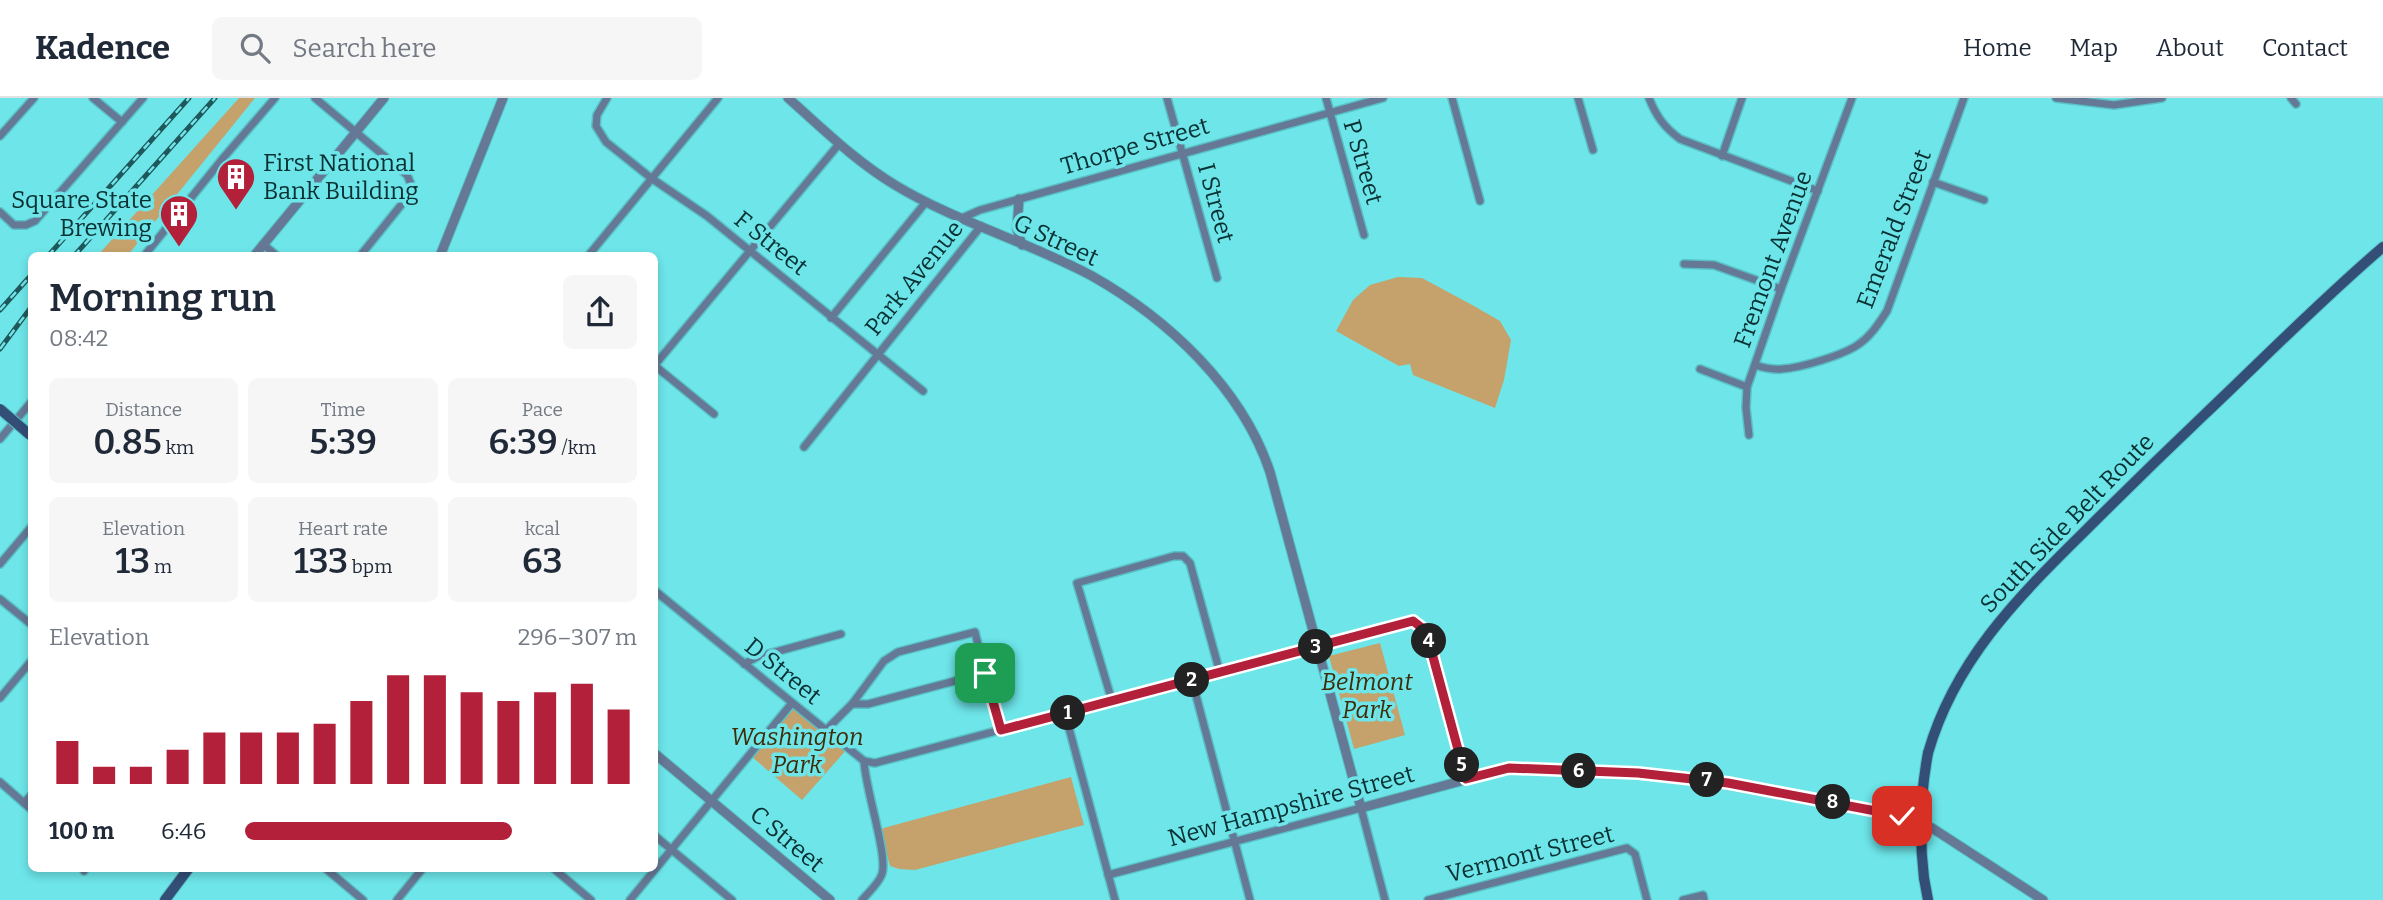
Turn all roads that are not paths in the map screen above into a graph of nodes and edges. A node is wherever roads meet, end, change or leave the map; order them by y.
1 (34, 98) edge
2 (93, 98) edge
3 (143, 98) edge
4 (275, 98) edge
5 (315, 98) edge
6 (384, 98) edge
7 (503, 98) edge
8 (607, 98) edge
9 (718, 98) edge
10 (788, 98) edge
11 (1167, 98) edge
12 (1326, 98) edge
13 (1383, 98) edge
14 (1452, 98) edge
15 (1578, 98) edge
16 (1649, 98) edge
17 (1742, 98) edge
18 (1852, 98) edge
19 (1964, 98) edge
20 (2056, 98) edge
21 (2162, 98) edge
22 (2094, 101) edge
23 (1330, 113) junction
24 (121, 122) junction
25 (356, 132) junction
26 (0, 136) edge
27 (839, 144) junction
28 (1593, 150) dead end
29 (1183, 153) junction
30 (1723, 156) junction
31 (651, 178) junction
32 (1933, 182) junction
33 (1818, 191) junction
34 (1019, 199) junction
35 (1984, 200) dead end
36 (1480, 201) dead end
37 (926, 202) junction
38 (0, 212) edge
39 (962, 218) junction
40 (981, 226) junction
41 (1364, 235) dead end
42 (263, 244) junction
43 (1022, 245) junction
44 (2383, 247) edge
45 (750, 251) junction
46 (147, 252) edge
47 (257, 252) edge
48 (272, 252) edge
49 (363, 252) edge
50 (442, 252) edge
51 (591, 252) edge
52 (1684, 264) dead end
53 (1217, 278) dead end
54 (1781, 289) junction
55 (831, 318) junction
56 (876, 355) junction
57 (658, 361) edge
58 (1755, 365) junction
59 (658, 367) edge
60 (1700, 369) dead end
61 (1747, 387) junction
62 (923, 391) dead end
63 (28, 406) edge
64 (0, 410) edge
65 (714, 414) dead end
66 (28, 433) edge
67 (1749, 435) dead end
68 (0, 439) edge
69 (804, 447) dead end
70 (28, 531) edge
71 (0, 564) edge
72 (658, 593) edge
73 (0, 599) edge
74 (28, 622) edge
75 (841, 634) dead end
76 (1317, 647) junction
77 (744, 664) junction
78 (28, 665) edge
79 (985, 673) junction
80 (1220, 673) junction
81 (1192, 680) junction
82 (0, 698) edge
83 (1112, 701) junction
84 (792, 704) junction
85 (852, 704) junction
86 (1065, 713) junction
87 (826, 730) junction
88 (1001, 730) junction
89 (658, 757) edge
90 (864, 761) junction
91 (1466, 779) junction
92 (0, 782) edge
93 (28, 798) edge
94 (712, 800) junction
95 (24, 803) junction
96 (28, 806) edge
97 (1360, 808) junction
98 (658, 838) edge
99 (1234, 841) junction
100 (672, 850) junction
101 (658, 867) edge
102 (186, 872) edge
103 (329, 872) edge
104 (420, 872) edge
105 (558, 872) edge
106 (654, 872) edge
107 (1108, 875) junction
108 (1704, 897) edge
109 (164, 900) edge
110 (363, 900) edge
111 (397, 900) edge
112 (591, 900) edge
113 (630, 900) edge
114 (733, 900) edge
115 (830, 900) edge
116 (862, 900) edge
117 (1115, 900) edge
118 (1250, 900) edge
119 (1385, 900) edge
120 (1428, 900) edge
121 (1647, 900) edge
122 (1683, 900) edge
123 (1928, 900) edge
124 (2043, 900) edge

1 - 26 street
2 - 24 street
3 - 24 street
4 - 46 street
5 - 25 street
6 - 25 street
7 - 50 street
8 - 31 street, F Street
9 - 31 street
10 - 27 street, G Street
11 - 29 street, I Street
12 - 23 street, P Street
13 - 23 street, Thorpe Street
14 - 36 street
15 - 28 street
16 - 30 street
17 - 30 street
18 - 33 street, Fremont Avenue
19 - 32 street, Emerald Street
20 - 22 street
21 - 22 street
23 - 29 street, Thorpe Street
23 - 41 street, P Street
24 - 38 street
25 - 42 street
25 - 49 street
27 - 37 street, G Street
27 - 45 street
29 - 34 street, Thorpe Street
29 - 53 street, I Street
30 - 33 street
31 - 45 street, F Street
31 - 51 street
32 - 35 street
32 - 58 street, Emerald Street
33 - 54 street, Fremont Avenue
34 - 39 street, Thorpe Street
34 - 43 street
37 - 39 street, G Street
37 - 55 street
39 - 40 street, G Street
40 - 43 street, G Street
40 - 56 street, Park Avenue
42 - 47 street
42 - 48 street
43 - 76 street, G Street
44 - 123 main road, South Side Belt Route, bridge
45 - 55 street, F Street
45 - 57 street
52 - 54 street
54 - 58 street, Fremont Avenue
55 - 56 street, F Street
56 - 62 street, F Street
56 - 69 street, Park Avenue
58 - 61 street, Fremont Avenue
59 - 65 street
60 - 61 street
61 - 67 street, Fremont Avenue
63 - 68 street
64 - 66 main road, bridge
70 - 71 street
72 - 77 street, D Street
73 - 74 street
75 - 77 street
76 - 80 street
76 - 91 street
76 - 97 street, G Street
77 - 84 street, D Street
78 - 82 street
79 - 85 street
79 - 85 street
79 - 88 street
80 - 81 street
80 - 83 street
81 - 83 street
81 - 99 street
83 - 86 street
84 - 87 street, D Street
84 - 94 street
85 - 87 street
86 - 88 street
86 - 107 street
87 - 90 street, D Street
88 - 90 street
89 - 94 street, C Street
90 - 116 street
91 - 97 street, New Hampshire Street
91 - 124 street, New Hampshire Street
92 - 95 street
93 - 95 street
94 - 100 street
94 - 115 street, C Street
95 - 96 street
97 - 99 street, New Hampshire Street
97 - 119 street
98 - 100 street
99 - 107 street, New Hampshire Street
99 - 118 street
100 - 101 street
100 - 114 street
102 - 109 main road
103 - 110 street
104 - 111 street
105 - 112 street
106 - 113 street
107 - 117 street
108 - 122 street
120 - 121 street, Vermont Street

